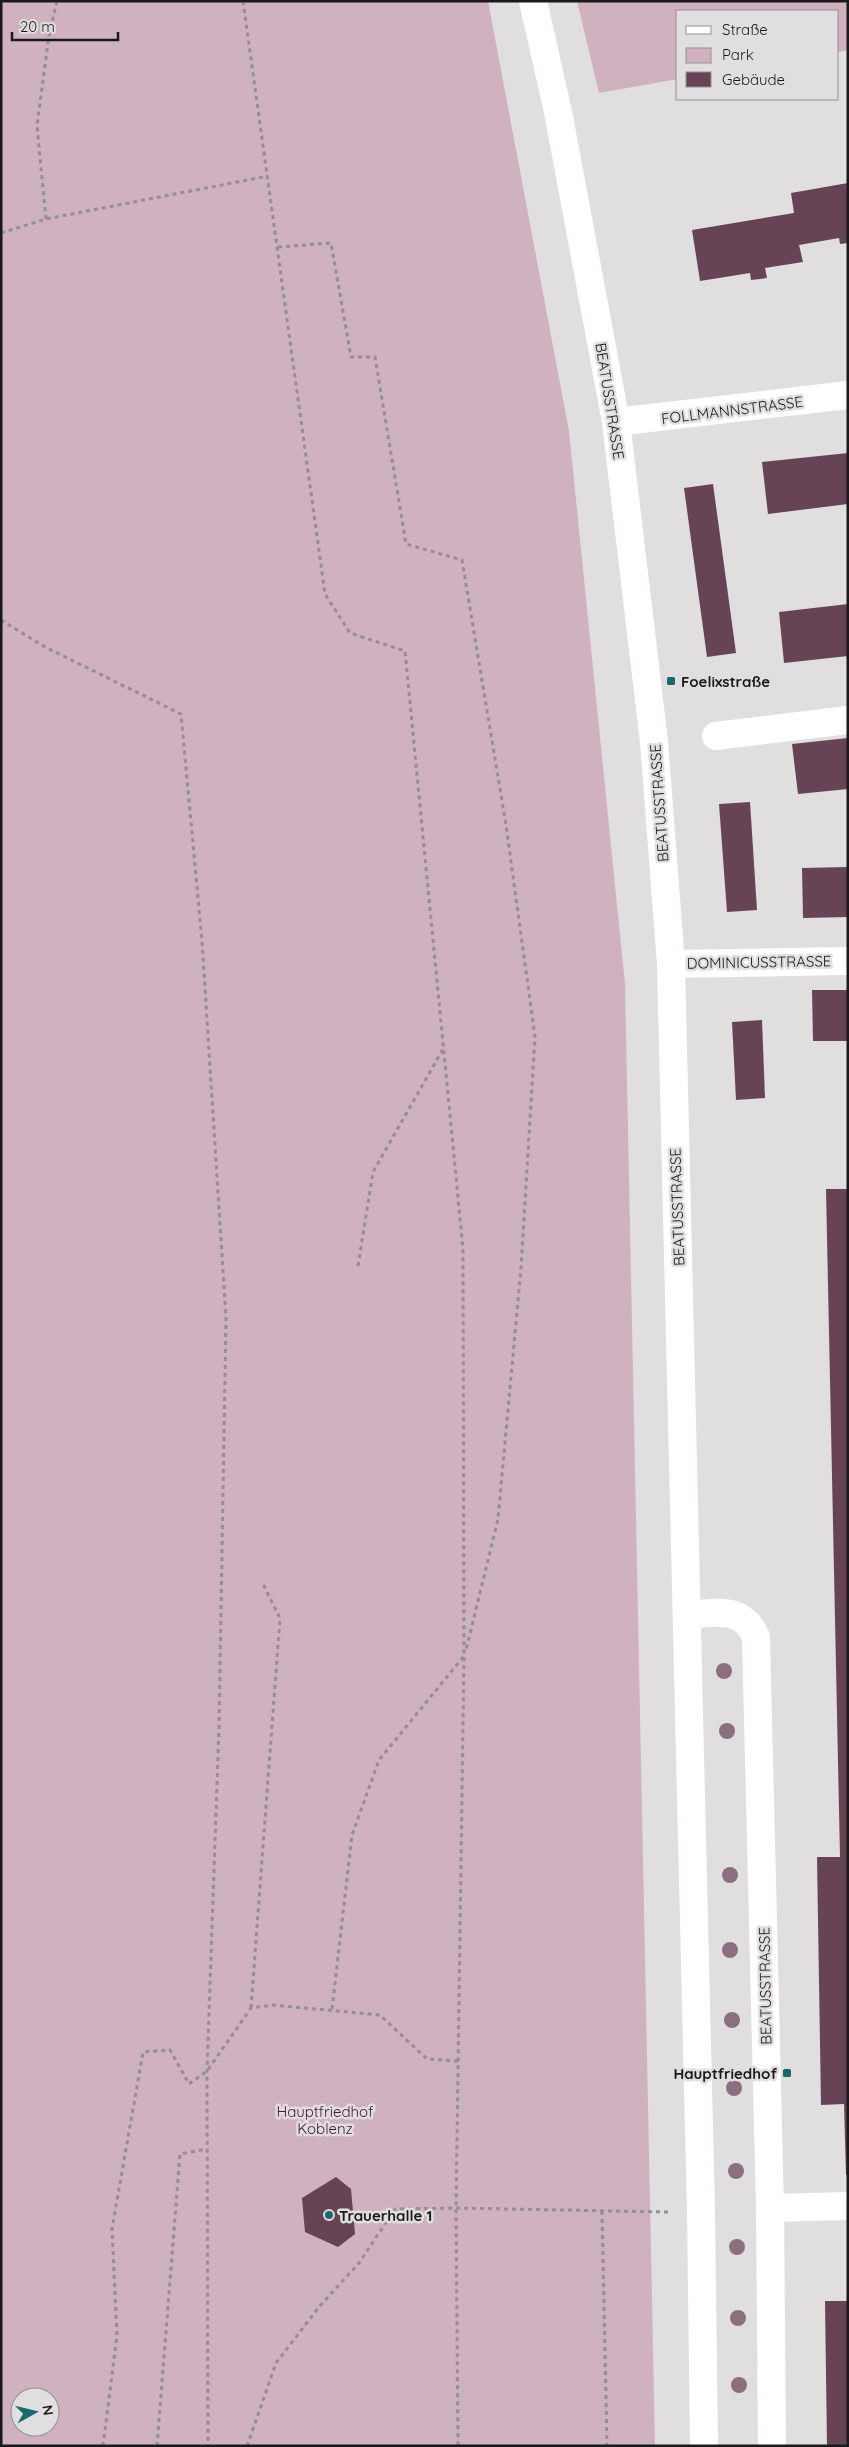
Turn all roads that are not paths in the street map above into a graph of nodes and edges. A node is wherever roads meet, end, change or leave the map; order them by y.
1 (533, 1) edge
2 (848, 395) edge
3 (616, 422) junction
4 (848, 720) edge
5 (716, 736) dead end
6 (848, 961) edge
7 (671, 964) junction
8 (688, 1614) junction
9 (848, 2206) edge
10 (770, 2208) junction
11 (704, 2446) edge
12 (772, 2446) edge

1 - 3 street, BEATUSSTRASSE
2 - 3 street, FOLLMANNSTRASSE
3 - 7 street, BEATUSSTRASSE
4 - 5 street
6 - 7 street, DOMINICUSSTRASSE
7 - 8 street, BEATUSSTRASSE
8 - 10 street, BEATUSSTRASSE
8 - 11 street, BEATUSSTRASSE
9 - 10 street
10 - 12 street, BEATUSSTRASSE

